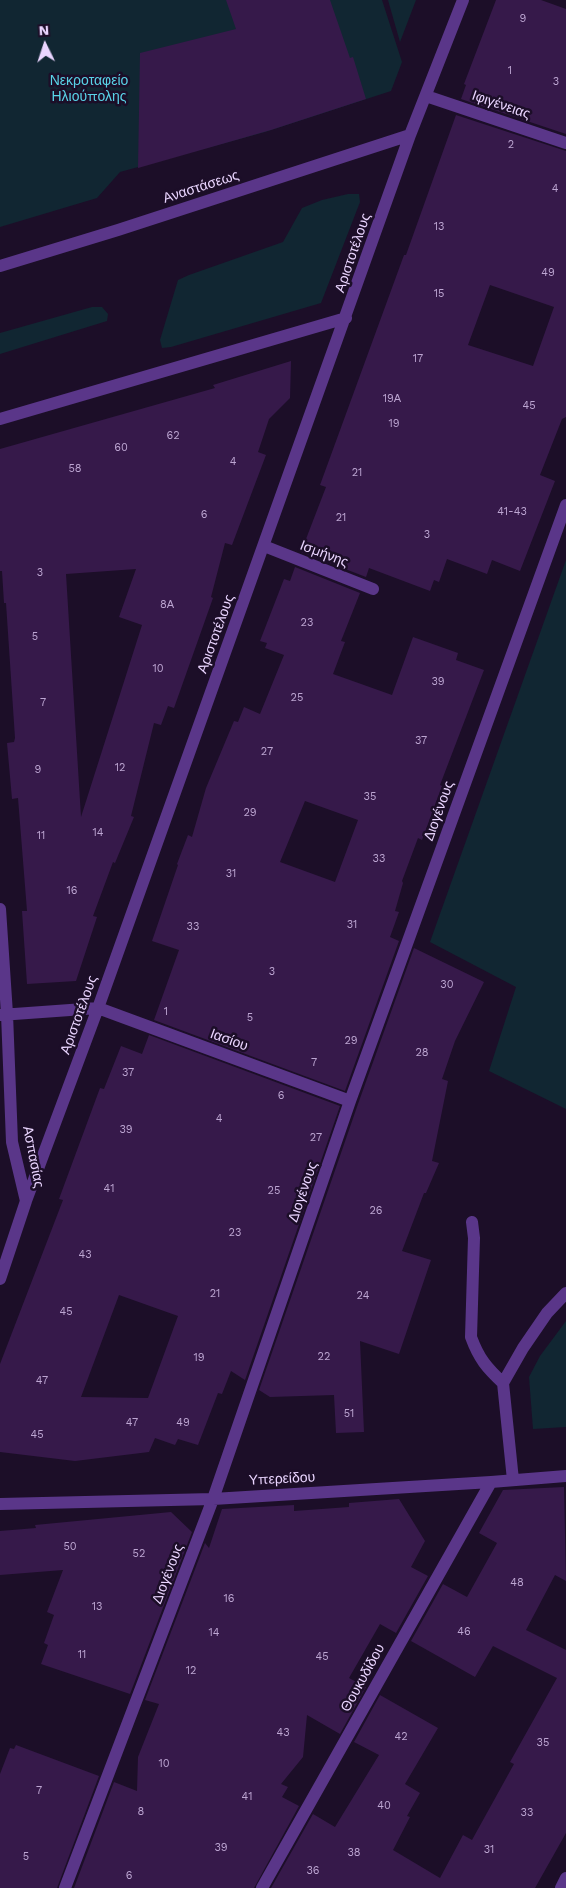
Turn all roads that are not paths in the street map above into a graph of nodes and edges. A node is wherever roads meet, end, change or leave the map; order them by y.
1 (463, 0) edge
2 (426, 96) junction
3 (410, 135) junction
4 (566, 143) edge
5 (0, 266) edge
6 (346, 318) junction
7 (0, 419) edge
8 (566, 505) edge
9 (264, 546) junction
10 (373, 589) dead end
11 (0, 909) edge
12 (98, 1008) junction
13 (3, 1015) edge
14 (350, 1101) junction
15 (26, 1201) junction
16 (472, 1222) dead end
17 (0, 1279) edge
18 (566, 1293) edge
19 (503, 1383) junction
20 (566, 1476) edge
21 (513, 1480) junction
22 (491, 1482) junction
23 (213, 1498) junction
24 (0, 1504) edge
25 (566, 1878) edge
26 (65, 1888) edge
27 (262, 1888) edge
28 (561, 1888) edge

1 - 2 street, Αριστοτέλους
2 - 3 street, Αριστοτέλους
2 - 4 street, Ιφιγένειας
3 - 5 street, Αναστάσεως
3 - 6 street, Αριστοτέλους
6 - 7 street
6 - 9 street, Αριστοτέλους
8 - 14 street, Διογένους
9 - 10 street, Ισμήνης
9 - 12 street, Αριστοτέλους
11 - 13 street, Ασπασίας
12 - 13 street
12 - 14 street, Ιασίου
12 - 15 street, Αριστοτέλους
13 - 15 street, Ασπασίας
14 - 23 street, Διογένους
15 - 17 street, Αριστοτέλους
16 - 19 street
18 - 19 street
19 - 21 street
20 - 21 street, Υπερείδου
21 - 22 street, Υπερείδου
22 - 23 street, Υπερείδου
22 - 27 street, Θουκυδίδου
23 - 24 street, Υπερείδου
23 - 26 street, Διογένους
25 - 28 street

